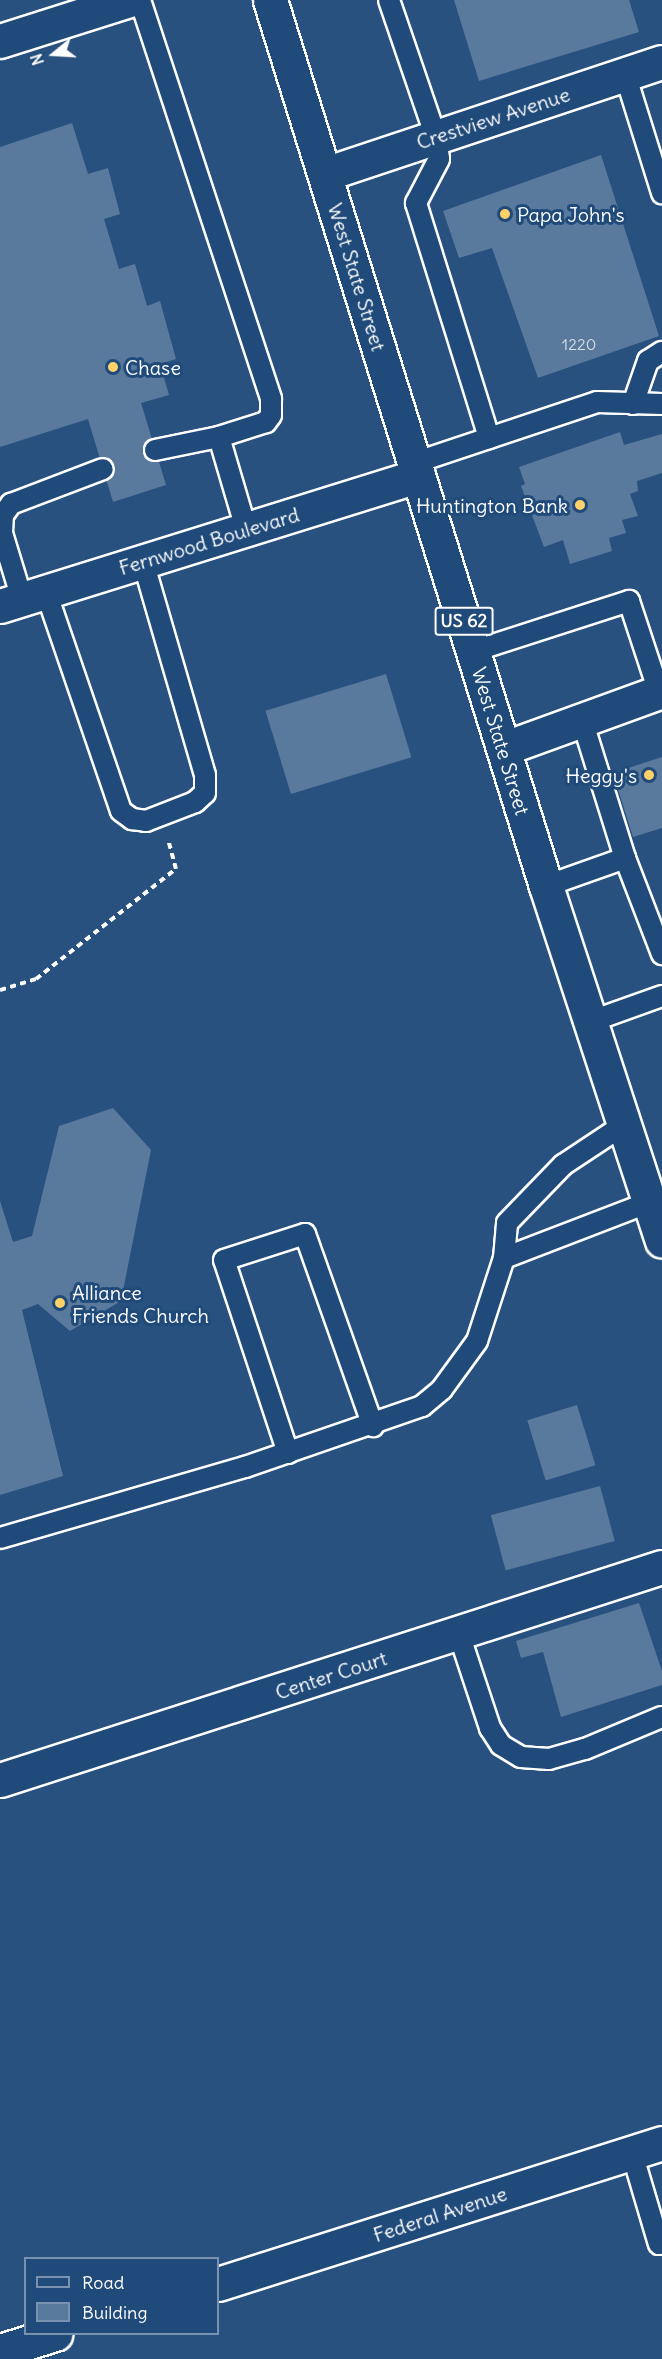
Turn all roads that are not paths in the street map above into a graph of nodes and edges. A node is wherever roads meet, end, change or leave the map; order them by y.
1 (129, 0) edge
2 (140, 0) edge
3 (270, 0) edge
4 (388, 0) edge
5 (0, 41) edge
6 (662, 62) edge
7 (625, 75) junction
8 (436, 137) junction
9 (325, 174) junction
10 (662, 193) edge
11 (662, 352) edge
12 (633, 404) junction
13 (660, 410) edge
14 (219, 437) junction
15 (489, 438) junction
16 (155, 450) dead end
17 (103, 470) dead end
18 (416, 470) junction
19 (246, 530) junction
20 (143, 562) junction
21 (23, 599) edge
22 (474, 651) junction
23 (660, 691) edge
24 (582, 720) junction
25 (504, 748) junction
26 (625, 858) junction
27 (546, 886) junction
28 (662, 954) edge
29 (662, 996) edge
30 (592, 1021) junction
31 (625, 1124) junction
32 (650, 1202) junction
33 (662, 1240) edge
34 (504, 1258) junction
35 (373, 1426) junction
36 (288, 1453) junction
37 (0, 1538) edge
38 (662, 1568) edge
39 (459, 1635) junction
40 (662, 1717) edge
41 (0, 1780) edge
42 (647, 2148) edge
43 (659, 2244) dead end
44 (219, 2284) edge
45 (52, 2335) edge
46 (0, 2351) edge

1 - 5 main road
2 - 14 lane
3 - 9 main road, West State Street / US 62
4 - 8 lane
6 - 7 main road, Crestview Avenue
7 - 8 main road, Crestview Avenue
7 - 10 lane
8 - 9 main road, Crestview Avenue
8 - 15 lane
9 - 18 main road, West State Street / US 62
11 - 12 lane
12 - 13 lane
12 - 15 lane
14 - 16 lane
14 - 19 lane
15 - 18 lane
17 - 21 lane
18 - 19 main road, Fernwood Boulevard
18 - 22 main road, West State Street / US 62
19 - 20 main road, Fernwood Boulevard
20 - 21 main road, Fernwood Boulevard
20 - 21 lane
22 - 23 lane
22 - 25 main road, West State Street / US 62
23 - 24 main road
24 - 25 main road
24 - 26 lane
25 - 27 main road, West State Street / US 62
26 - 27 lane
26 - 28 lane
27 - 30 main road, West State Street / US 62
29 - 30 lane
30 - 31 main road, West State Street / US 62
31 - 32 main road, West State Street / US 62
31 - 34 lane
32 - 33 main road, West State Street / US 62
32 - 34 lane
34 - 35 lane
35 - 36 lane
35 - 36 lane
36 - 37 lane
38 - 39 main road, Center Court
39 - 40 lane
39 - 41 main road, Center Court
42 - 43 lane
42 - 44 main road, Federal Avenue
45 - 46 main road

